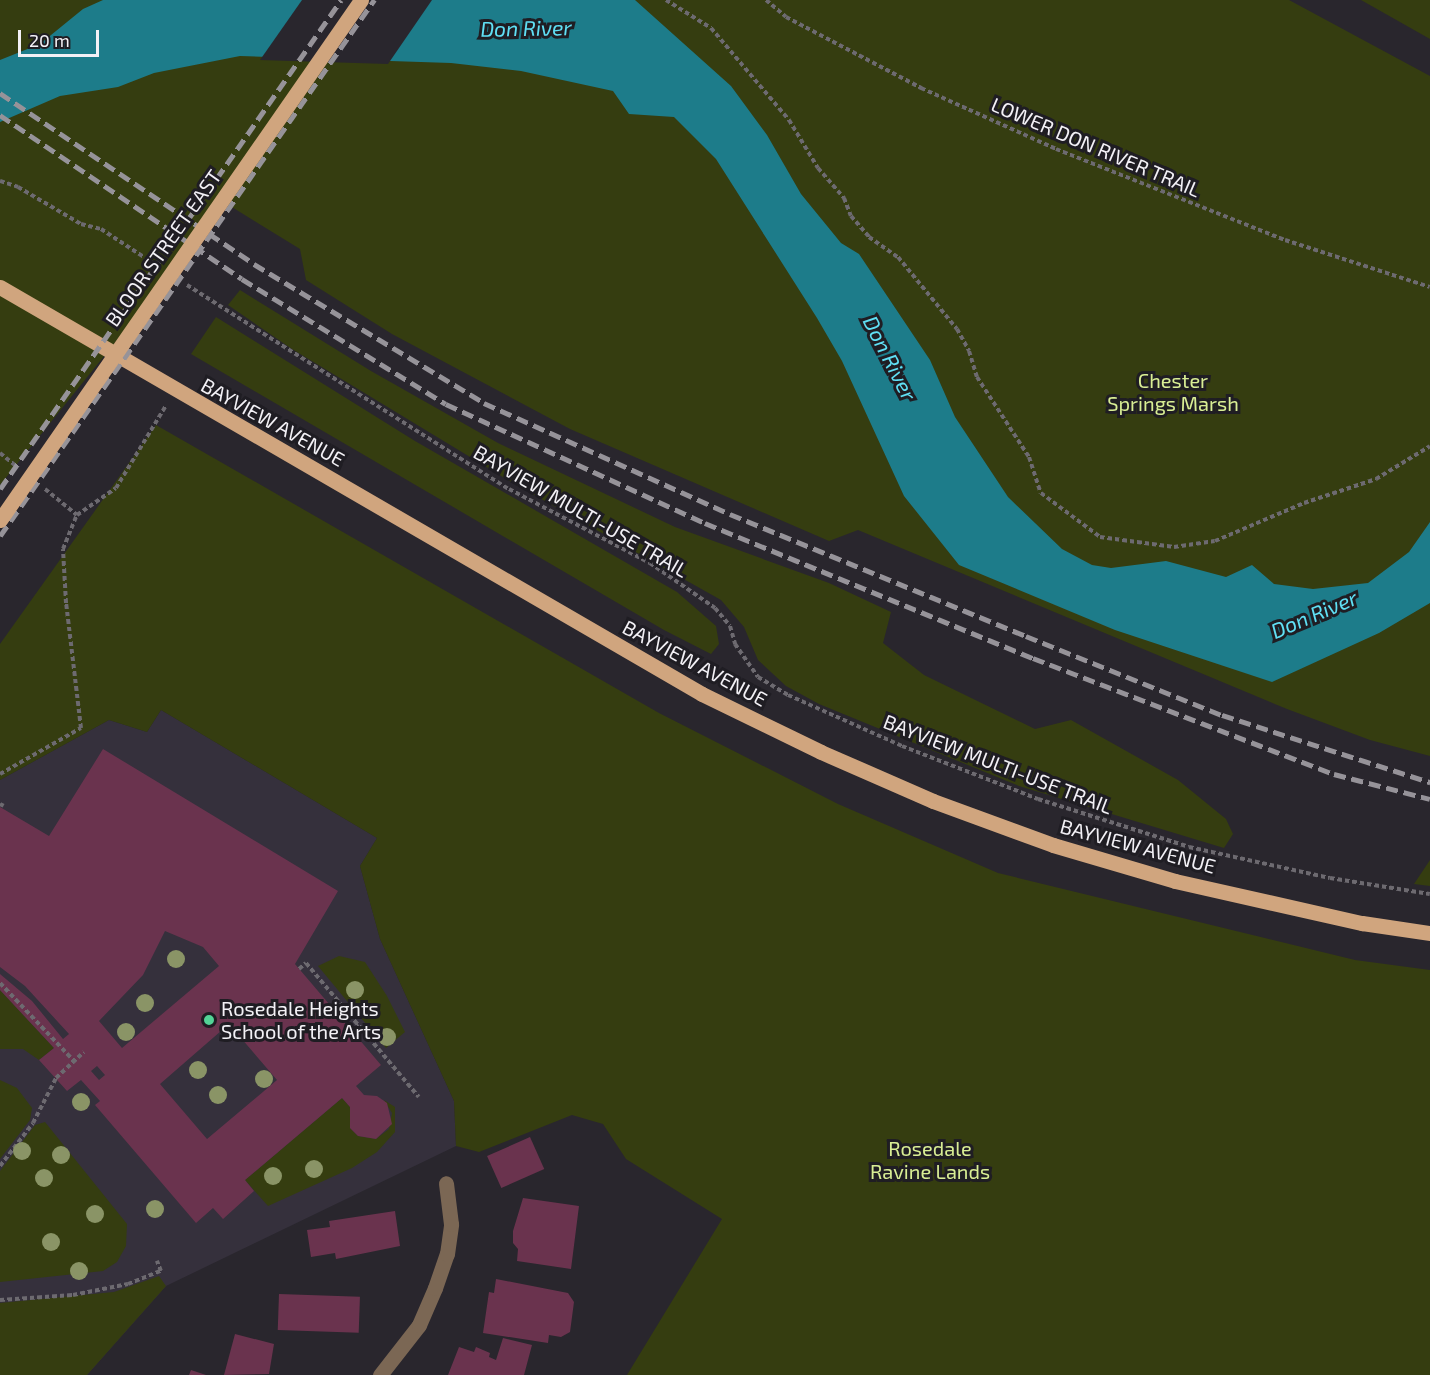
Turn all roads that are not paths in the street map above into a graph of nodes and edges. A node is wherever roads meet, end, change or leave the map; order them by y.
1 (361, 0) edge
2 (0, 287) edge
3 (0, 520) edge
4 (1430, 933) edge
5 (446, 1184) dead end
6 (380, 1375) edge

1 - 3 main road, BLOOR STREET EAST, bridge
2 - 4 main road, BAYVIEW AVENUE
5 - 6 street

